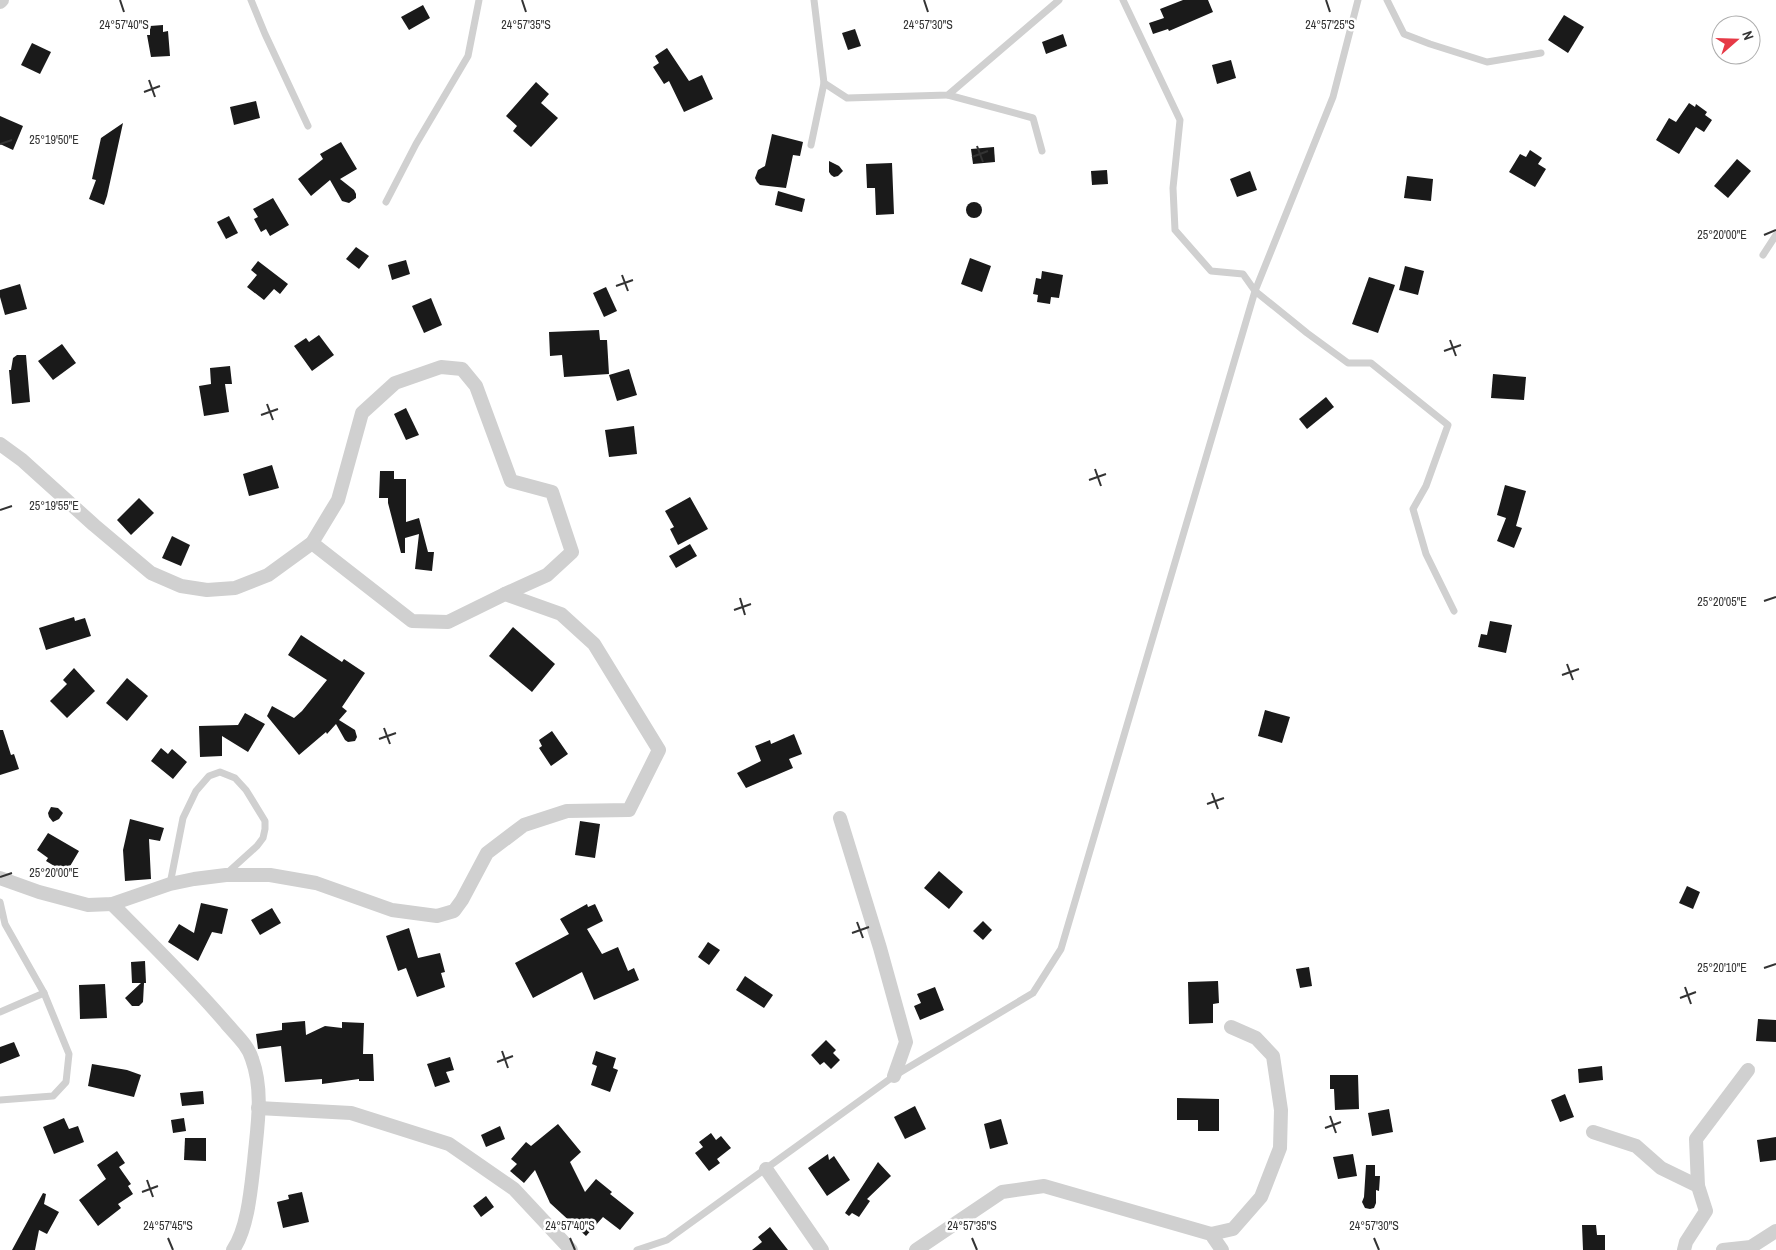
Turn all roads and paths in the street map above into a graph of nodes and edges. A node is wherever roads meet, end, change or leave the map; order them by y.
1 (251, 0) edge
2 (479, 0) edge
3 (814, 0) edge
4 (1058, 0) edge
5 (1122, 0) edge
6 (1358, 0) edge
7 (1387, 0) edge
8 (1541, 53) dead end
9 (824, 83) junction
10 (948, 95) junction
11 (308, 126) dead end
12 (811, 145) dead end
13 (1042, 151) dead end
14 (386, 202) dead end
15 (1776, 235) edge
16 (1763, 255) dead end
17 (1255, 291) junction
18 (0, 444) edge
19 (312, 543) junction
20 (505, 594) junction
21 (1454, 611) dead end
22 (840, 818) dead end
23 (226, 874) junction
24 (0, 878) edge
25 (170, 884) junction
26 (0, 902) edge
27 (112, 904) junction
28 (44, 993) junction
29 (0, 1012) edge
30 (1231, 1027) dead end
31 (1748, 1070) dead end
32 (894, 1076) junction
33 (0, 1100) edge
34 (258, 1108) junction
35 (1593, 1132) dead end
36 (766, 1169) junction
37 (1698, 1186) junction
38 (1776, 1231) edge
39 (1211, 1234) junction
40 (233, 1250) edge
41 (572, 1250) edge
42 (637, 1250) edge
43 (822, 1250) edge
44 (916, 1250) edge
45 (1222, 1250) edge
46 (1684, 1250) edge
47 (1723, 1250) edge

1 - 11 lane
2 - 14 lane
3 - 9 lane
4 - 10 lane
5 - 17 lane
6 - 17 lane
7 - 8 lane
9 - 10 lane
9 - 12 lane
10 - 13 lane
15 - 16 lane
17 - 21 lane
17 - 32 lane
18 - 19 street
19 - 20 street
19 - 20 street
20 - 23 street
22 - 32 street
23 - 25 street
23 - 25 lane
24 - 27 street
25 - 27 street
26 - 28 lane
27 - 34 street
28 - 29 lane
28 - 33 lane
30 - 39 street
31 - 37 street
32 - 36 lane
34 - 40 street
34 - 41 street
35 - 37 street
36 - 42 lane
36 - 43 street
37 - 46 street
38 - 47 street
39 - 44 street
39 - 45 street

